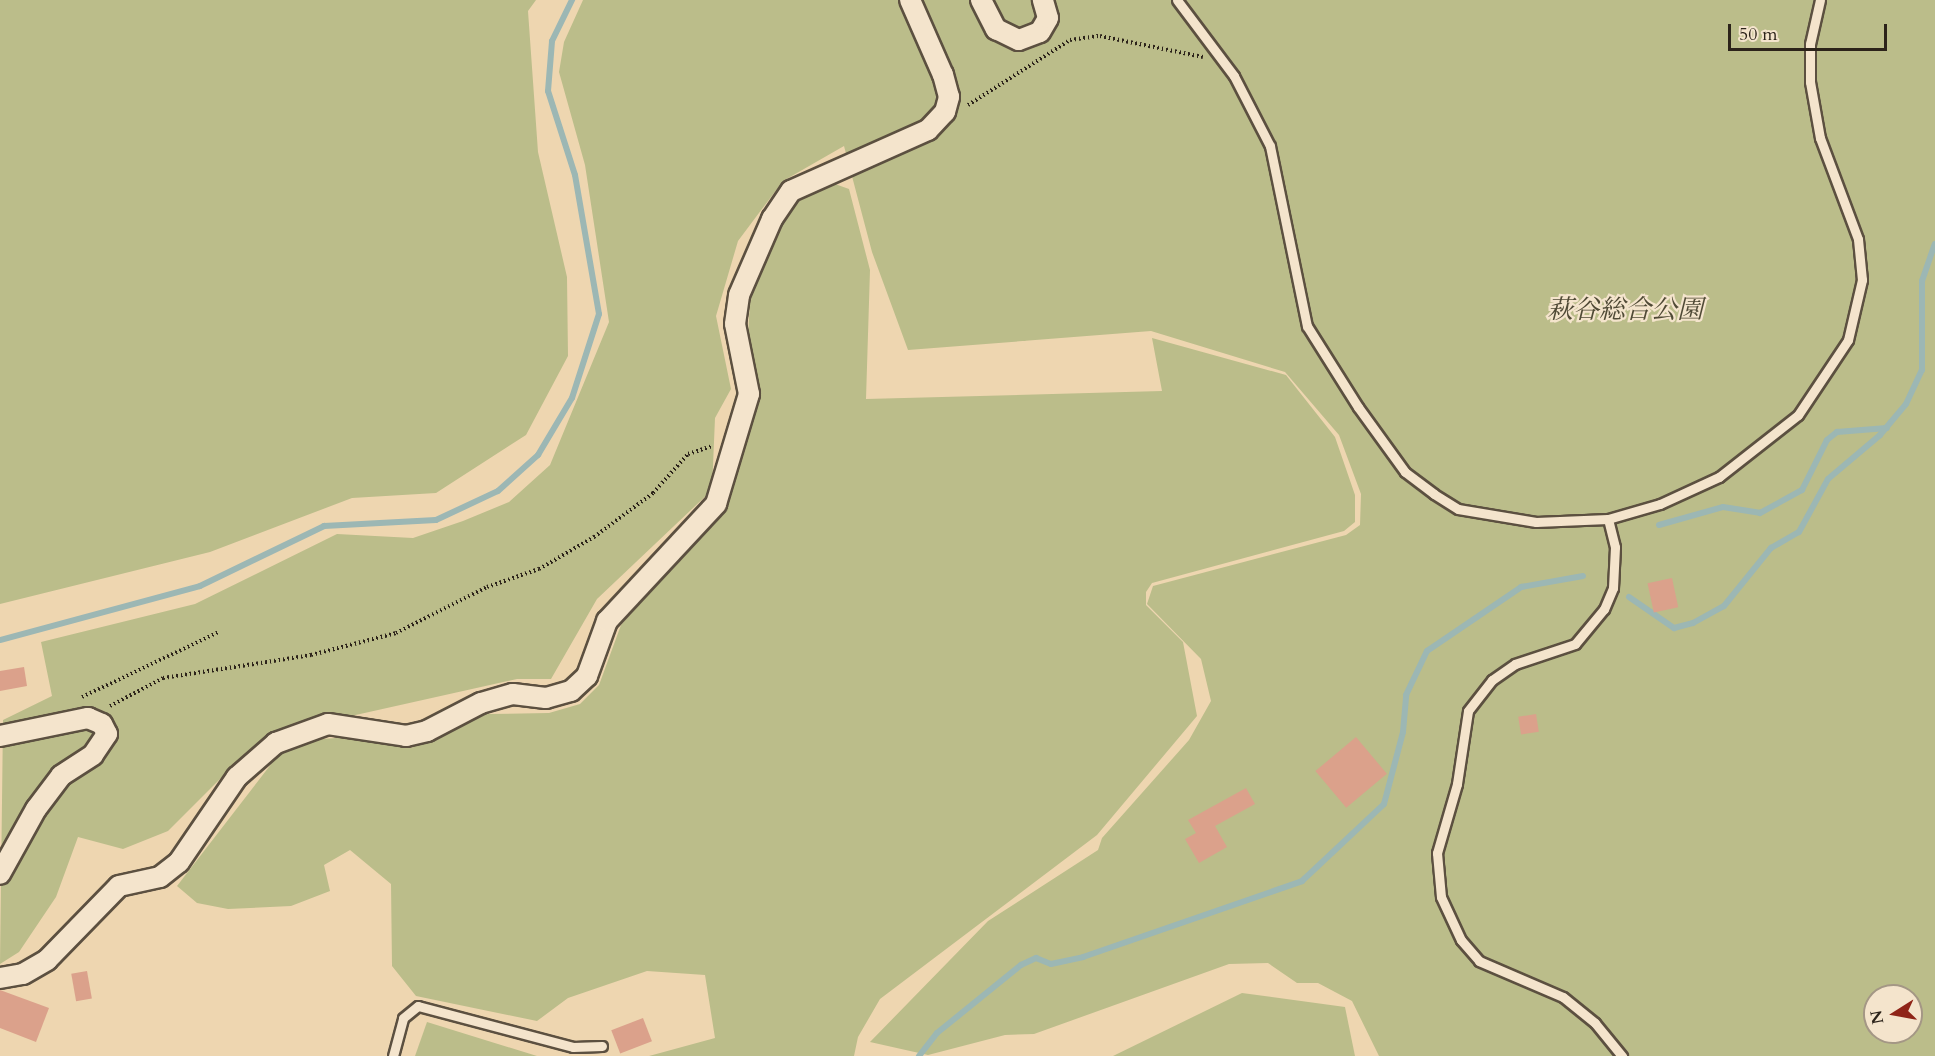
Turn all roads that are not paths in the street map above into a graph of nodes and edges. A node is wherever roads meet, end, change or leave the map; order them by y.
1 (910, 0) edge
2 (981, 0) edge
3 (1043, 0) edge
4 (1177, 0) edge
5 (1820, 0) edge
6 (1608, 519) junction
7 (0, 736) edge
8 (0, 874) edge
9 (0, 978) edge
10 (602, 1047) dead end
11 (393, 1056) edge
12 (1622, 1056) edge

1 - 9 street
2 - 3 street
4 - 6 lane
5 - 6 lane
6 - 12 lane
7 - 8 street
10 - 11 lane

